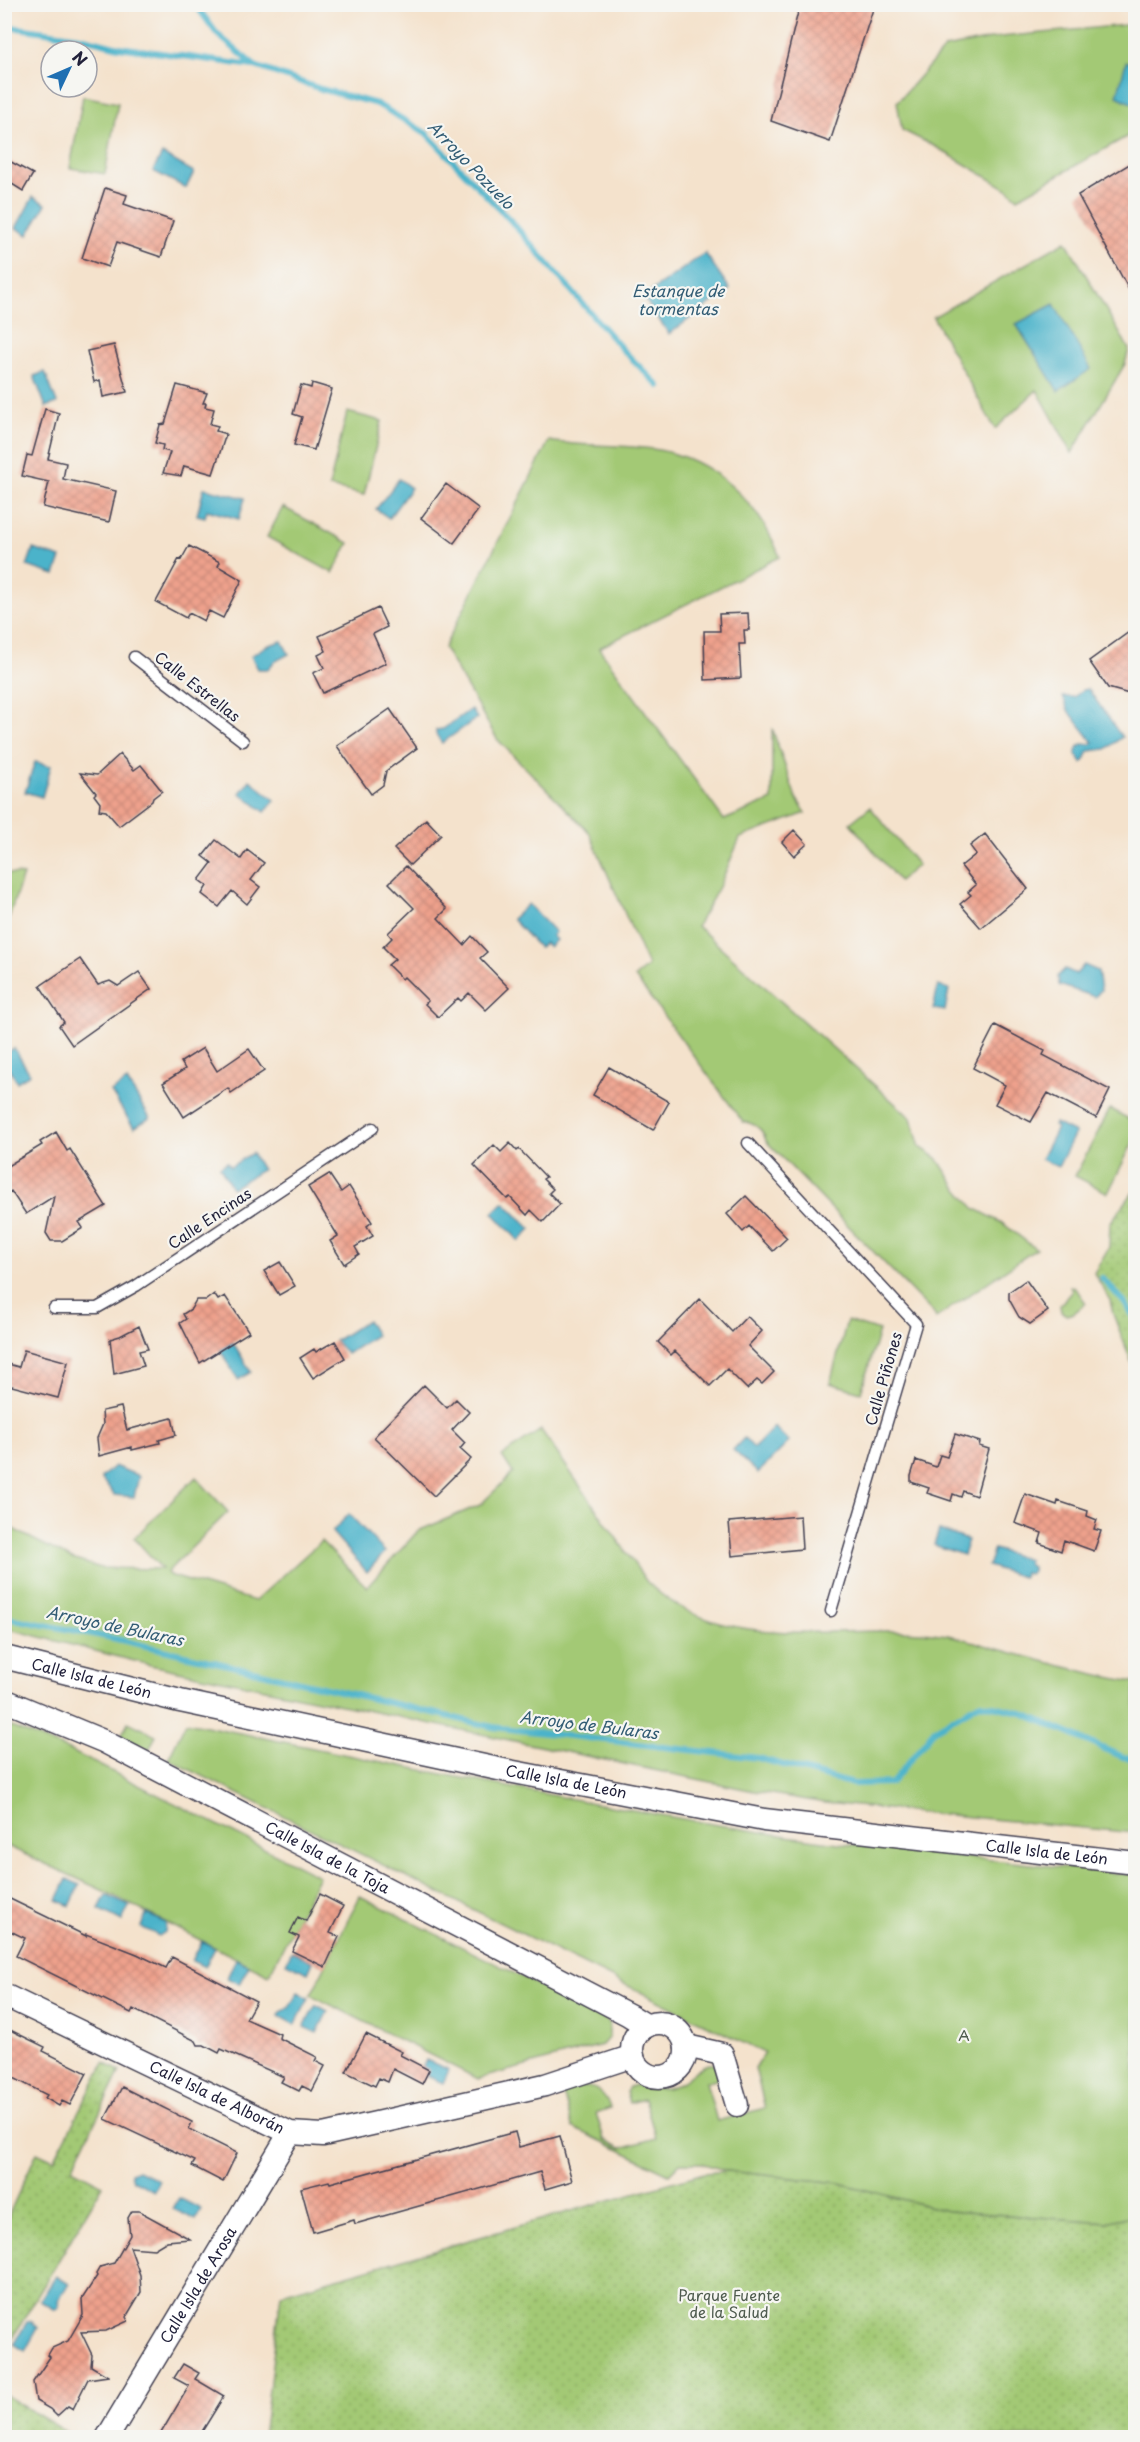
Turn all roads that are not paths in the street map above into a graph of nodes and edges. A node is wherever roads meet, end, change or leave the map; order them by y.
1 (134, 657) dead end
2 (243, 741) dead end
3 (373, 1128) dead end
4 (748, 1143) dead end
5 (54, 1308) dead end
6 (831, 1611) dead end
7 (4, 1657) edge
8 (4, 1700) edge
9 (1136, 1863) edge
10 (4, 1995) edge
11 (647, 2026) junction
12 (686, 2046) junction
13 (633, 2056) junction
14 (737, 2104) dead end
15 (290, 2133) junction
16 (107, 2438) edge

1 - 2 lane, Calle Estrellas
3 - 5 lane, Calle Encinas
4 - 6 lane, Calle Piñones
7 - 9 street, Calle Isla de León
8 - 11 street, Calle Isla de la Toja
10 - 15 street, Calle Isla de Alborán
11 - 12 street
11 - 13 street
12 - 13 street
12 - 14 street
13 - 15 street, Calle Isla de Alborán
15 - 16 street, Calle Isla de Arosa

